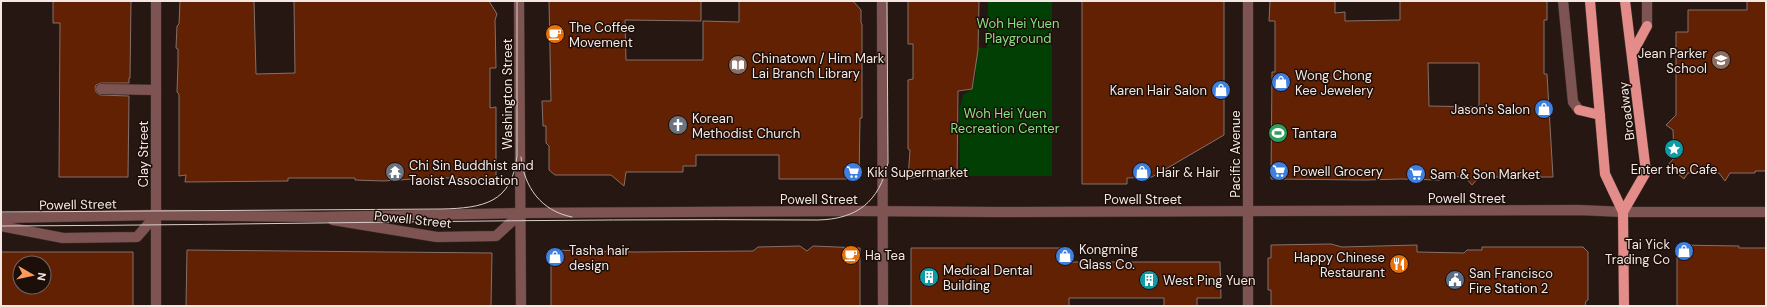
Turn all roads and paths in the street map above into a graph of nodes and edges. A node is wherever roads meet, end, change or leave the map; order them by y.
1 (156, 1) edge
2 (519, 1) edge
3 (882, 1) edge
4 (1248, 1) edge
5 (1563, 1) edge
6 (1590, 1) edge
7 (1625, 1) edge
8 (1647, 1) edge
9 (1647, 26) joint
10 (1632, 54) junction
11 (101, 89) dead end
12 (156, 90) junction
13 (1579, 110) joint
14 (1600, 115) junction
15 (884, 211) junction
16 (1248, 212) junction
17 (1622, 212) junction
18 (1766, 212) edge
19 (520, 213) junction
20 (156, 216) junction
21 (318, 217) junction
22 (1, 218) edge
23 (1, 226) edge
24 (156, 306) edge
25 (521, 306) edge
26 (883, 306) edge
27 (1248, 306) edge
28 (1624, 306) edge

1 - 12 street, Clay Street
2 - 19 street, Washington Street
3 - 15 street
4 - 16 street, Pacific Avenue
5 - 13 street
6 - 14 main road, Broadway
7 - 10 main road, Broadway
8 - 9 street
9 - 10 main road
10 - 17 main road, Broadway
11 - 12 street
12 - 20 street, Clay Street
13 - 14 main road
14 - 17 main road, Broadway
15 - 16 street, Powell Street
15 - 19 street, Powell Street
15 - 26 street
16 - 17 street, Powell Street
16 - 27 street, Pacific Avenue
17 - 18 street, Powell Street
17 - 28 main road, Broadway
19 - 21 street, Powell Street
19 - 21 street, Powell Street
19 - 25 street, Washington Street
20 - 21 street, Powell Street
20 - 22 street, Powell Street
20 - 23 street
20 - 24 street, Clay Street

